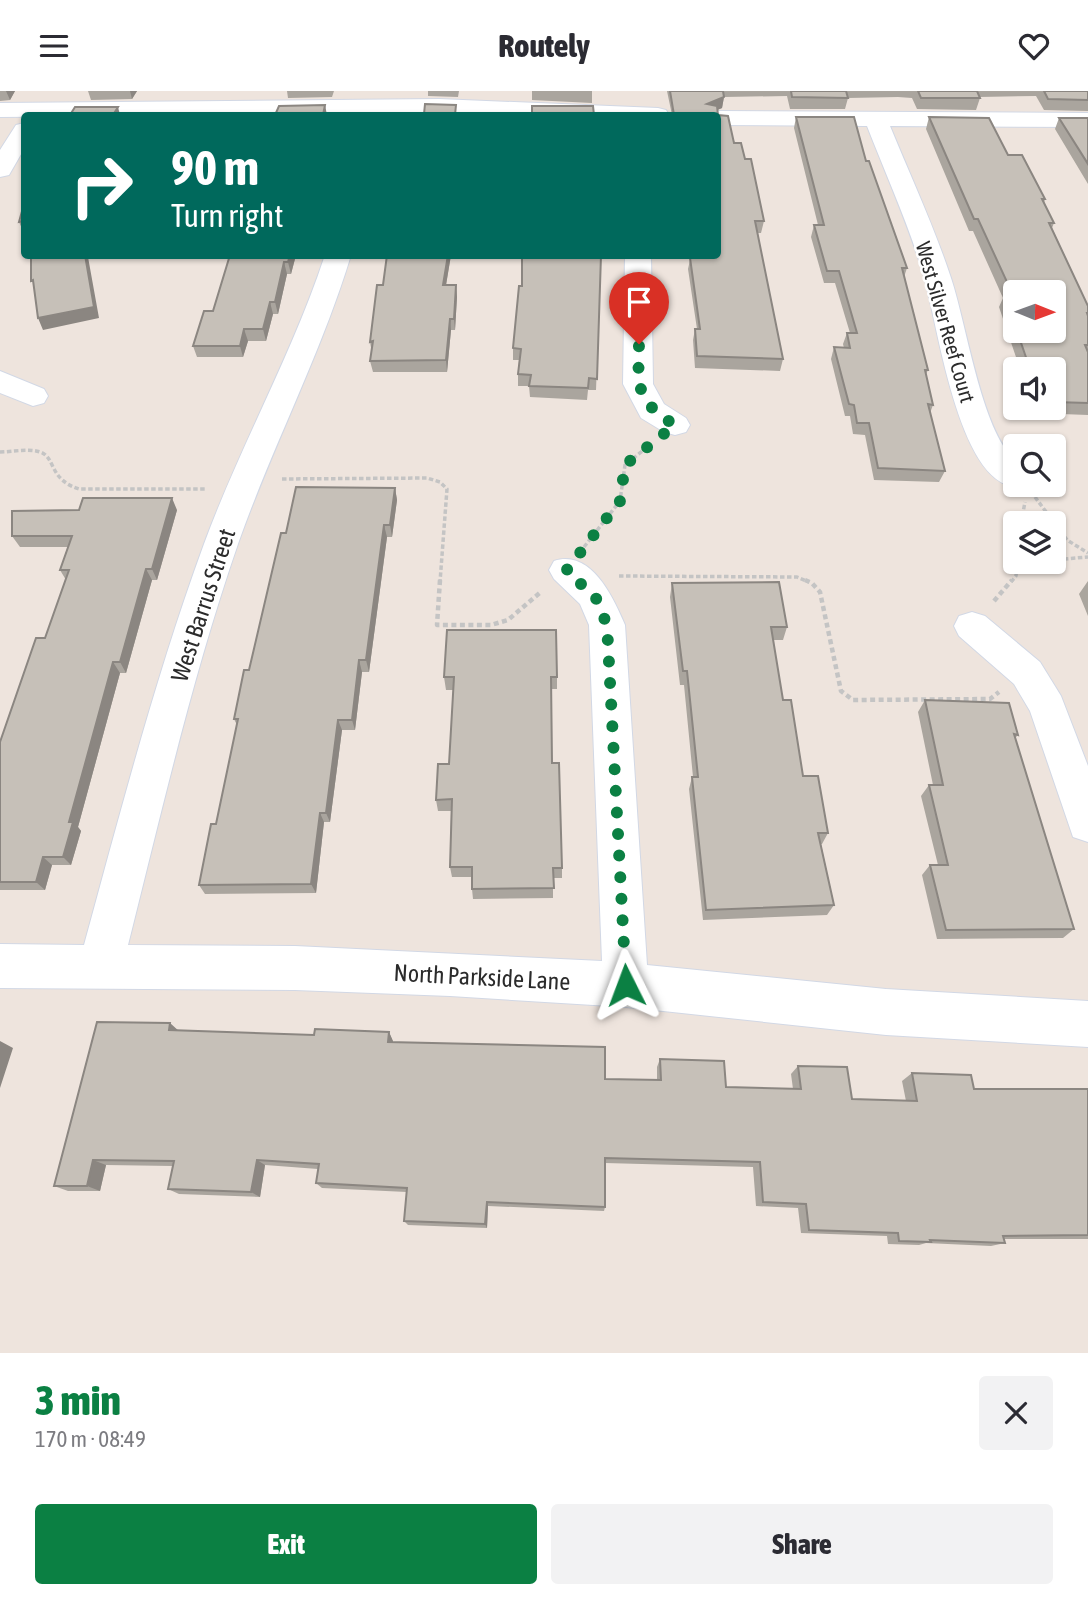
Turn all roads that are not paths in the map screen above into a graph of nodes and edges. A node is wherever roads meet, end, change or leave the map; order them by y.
1 (371, 104) edge
2 (0, 110) edge
3 (190, 112) edge
4 (572, 112) edge
5 (21, 116) edge
6 (721, 118) edge
7 (876, 120) junction
8 (1088, 120) edge
9 (21, 137) edge
10 (0, 170) edge
11 (337, 259) edge
12 (638, 259) edge
13 (0, 381) edge
14 (33, 396) dead end
15 (675, 425) road end
16 (1003, 467) edge
17 (566, 571) road end
18 (972, 626) road end
19 (1088, 824) edge
20 (0, 966) edge
21 (100, 966) junction
22 (626, 985) junction
23 (1088, 1024) edge

1 - 3 street
1 - 4 street
2 - 5 street
6 - 7 street
7 - 8 street
7 - 16 street, West Silver Reef Court
9 - 10 street
11 - 21 street, West Barrus Street
12 - 15 street
13 - 14 street
17 - 22 street
18 - 19 street
20 - 21 street, North Parkside Lane
21 - 22 street, North Parkside Lane
22 - 23 street, North Parkside Lane

